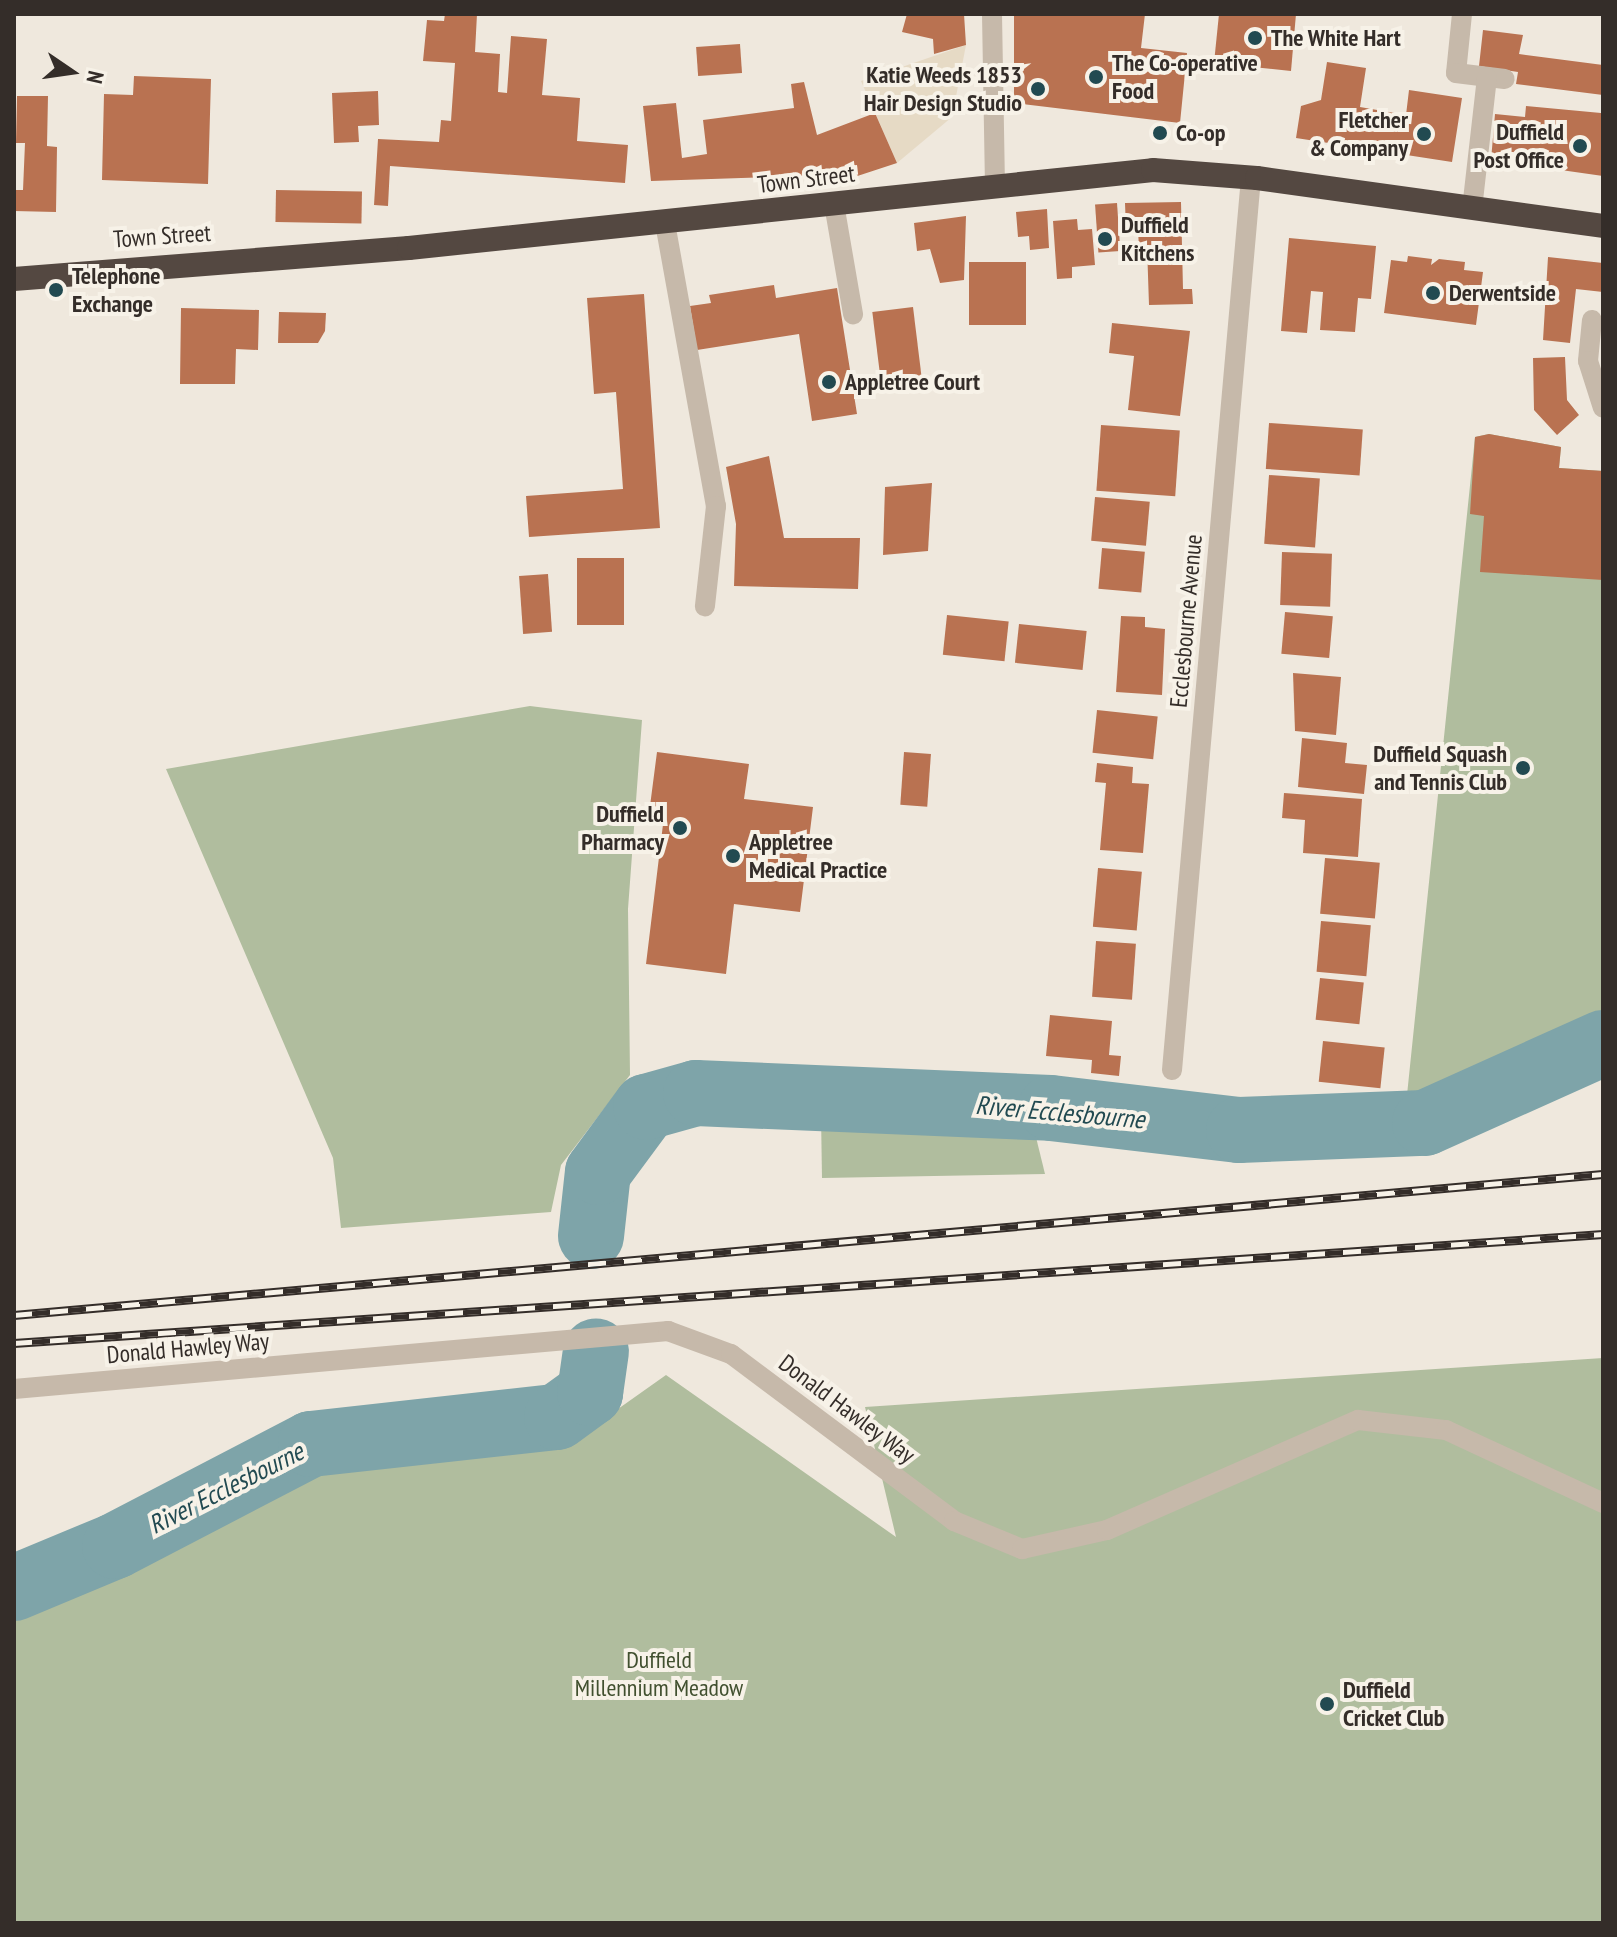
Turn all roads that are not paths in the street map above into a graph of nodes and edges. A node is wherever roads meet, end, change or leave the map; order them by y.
1 (992, 14) edge
2 (1462, 14) edge
3 (1251, 177) junction
4 (995, 183) junction
5 (834, 204) junction
6 (1472, 209) junction
7 (665, 223) junction
8 (1603, 226) edge
9 (14, 279) edge
10 (853, 314) dead end
11 (1592, 320) dead end
12 (1603, 408) edge
13 (705, 606) dead end
14 (1172, 1070) dead end
15 (14, 1389) edge
16 (1603, 1503) edge

1 - 4 street
2 - 6 street
3 - 4 highway, Town Street
3 - 6 highway, Town Street
3 - 14 street, Ecclesbourne Avenue
4 - 5 highway, Town Street
5 - 7 highway, Town Street
5 - 10 street
6 - 8 highway, Town Street
7 - 9 highway, Town Street
7 - 13 street
11 - 12 street
15 - 16 street, Donald Hawley Way

